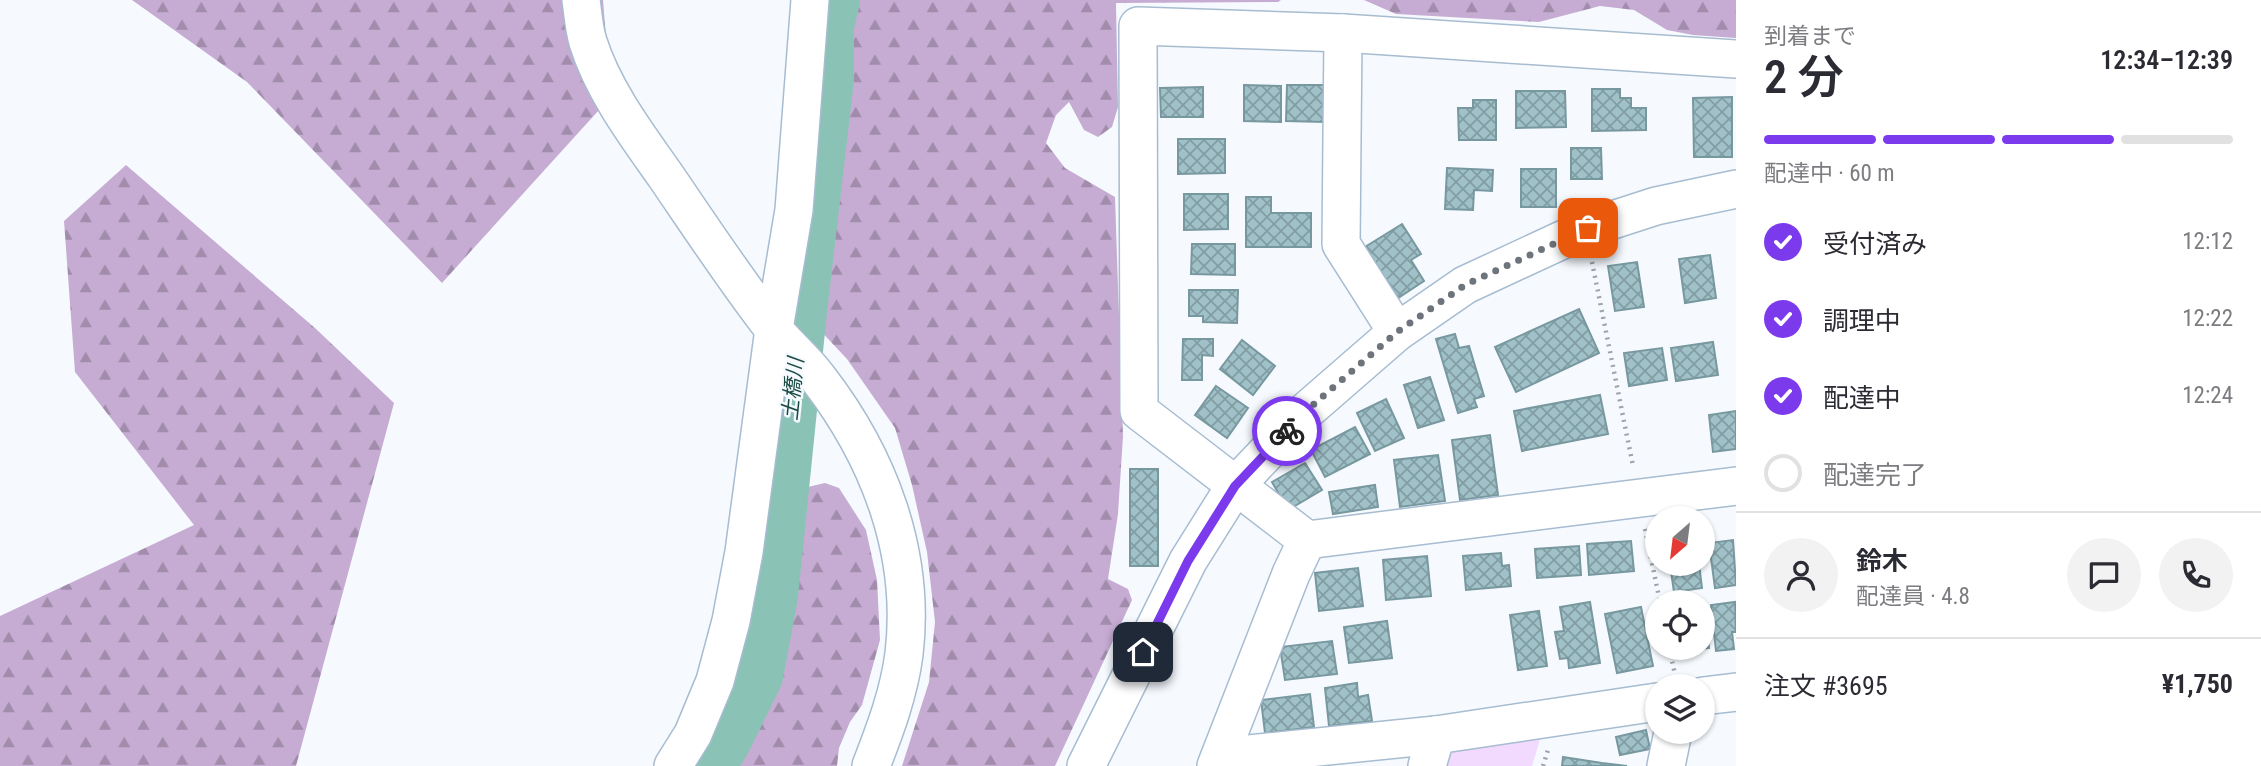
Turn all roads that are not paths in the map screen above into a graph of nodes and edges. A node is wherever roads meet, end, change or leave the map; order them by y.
1 (581, 0) edge
2 (810, 0) edge
3 (1343, 33) junction
4 (1736, 60) edge
5 (1736, 188) edge
6 (774, 329) junction
7 (1397, 332) junction
8 (1235, 486) junction
9 (1736, 486) edge
10 (1307, 540) junction
11 (1736, 692) edge
12 (1715, 695) edge
13 (1645, 705) edge
14 (1671, 744) edge
15 (1431, 751) edge
16 (1218, 761) edge
17 (673, 766) edge
18 (871, 766) edge
19 (1086, 766) edge
20 (1666, 766) edge

1 - 6 street
2 - 6 street
3 - 4 street
3 - 7 street
3 - 8 street
5 - 7 street
6 - 17 street
6 - 18 street
7 - 8 street
8 - 10 street
8 - 19 street
9 - 10 street
10 - 16 street
11 - 12 street
13 - 15 street
14 - 20 street
15 - 16 street

